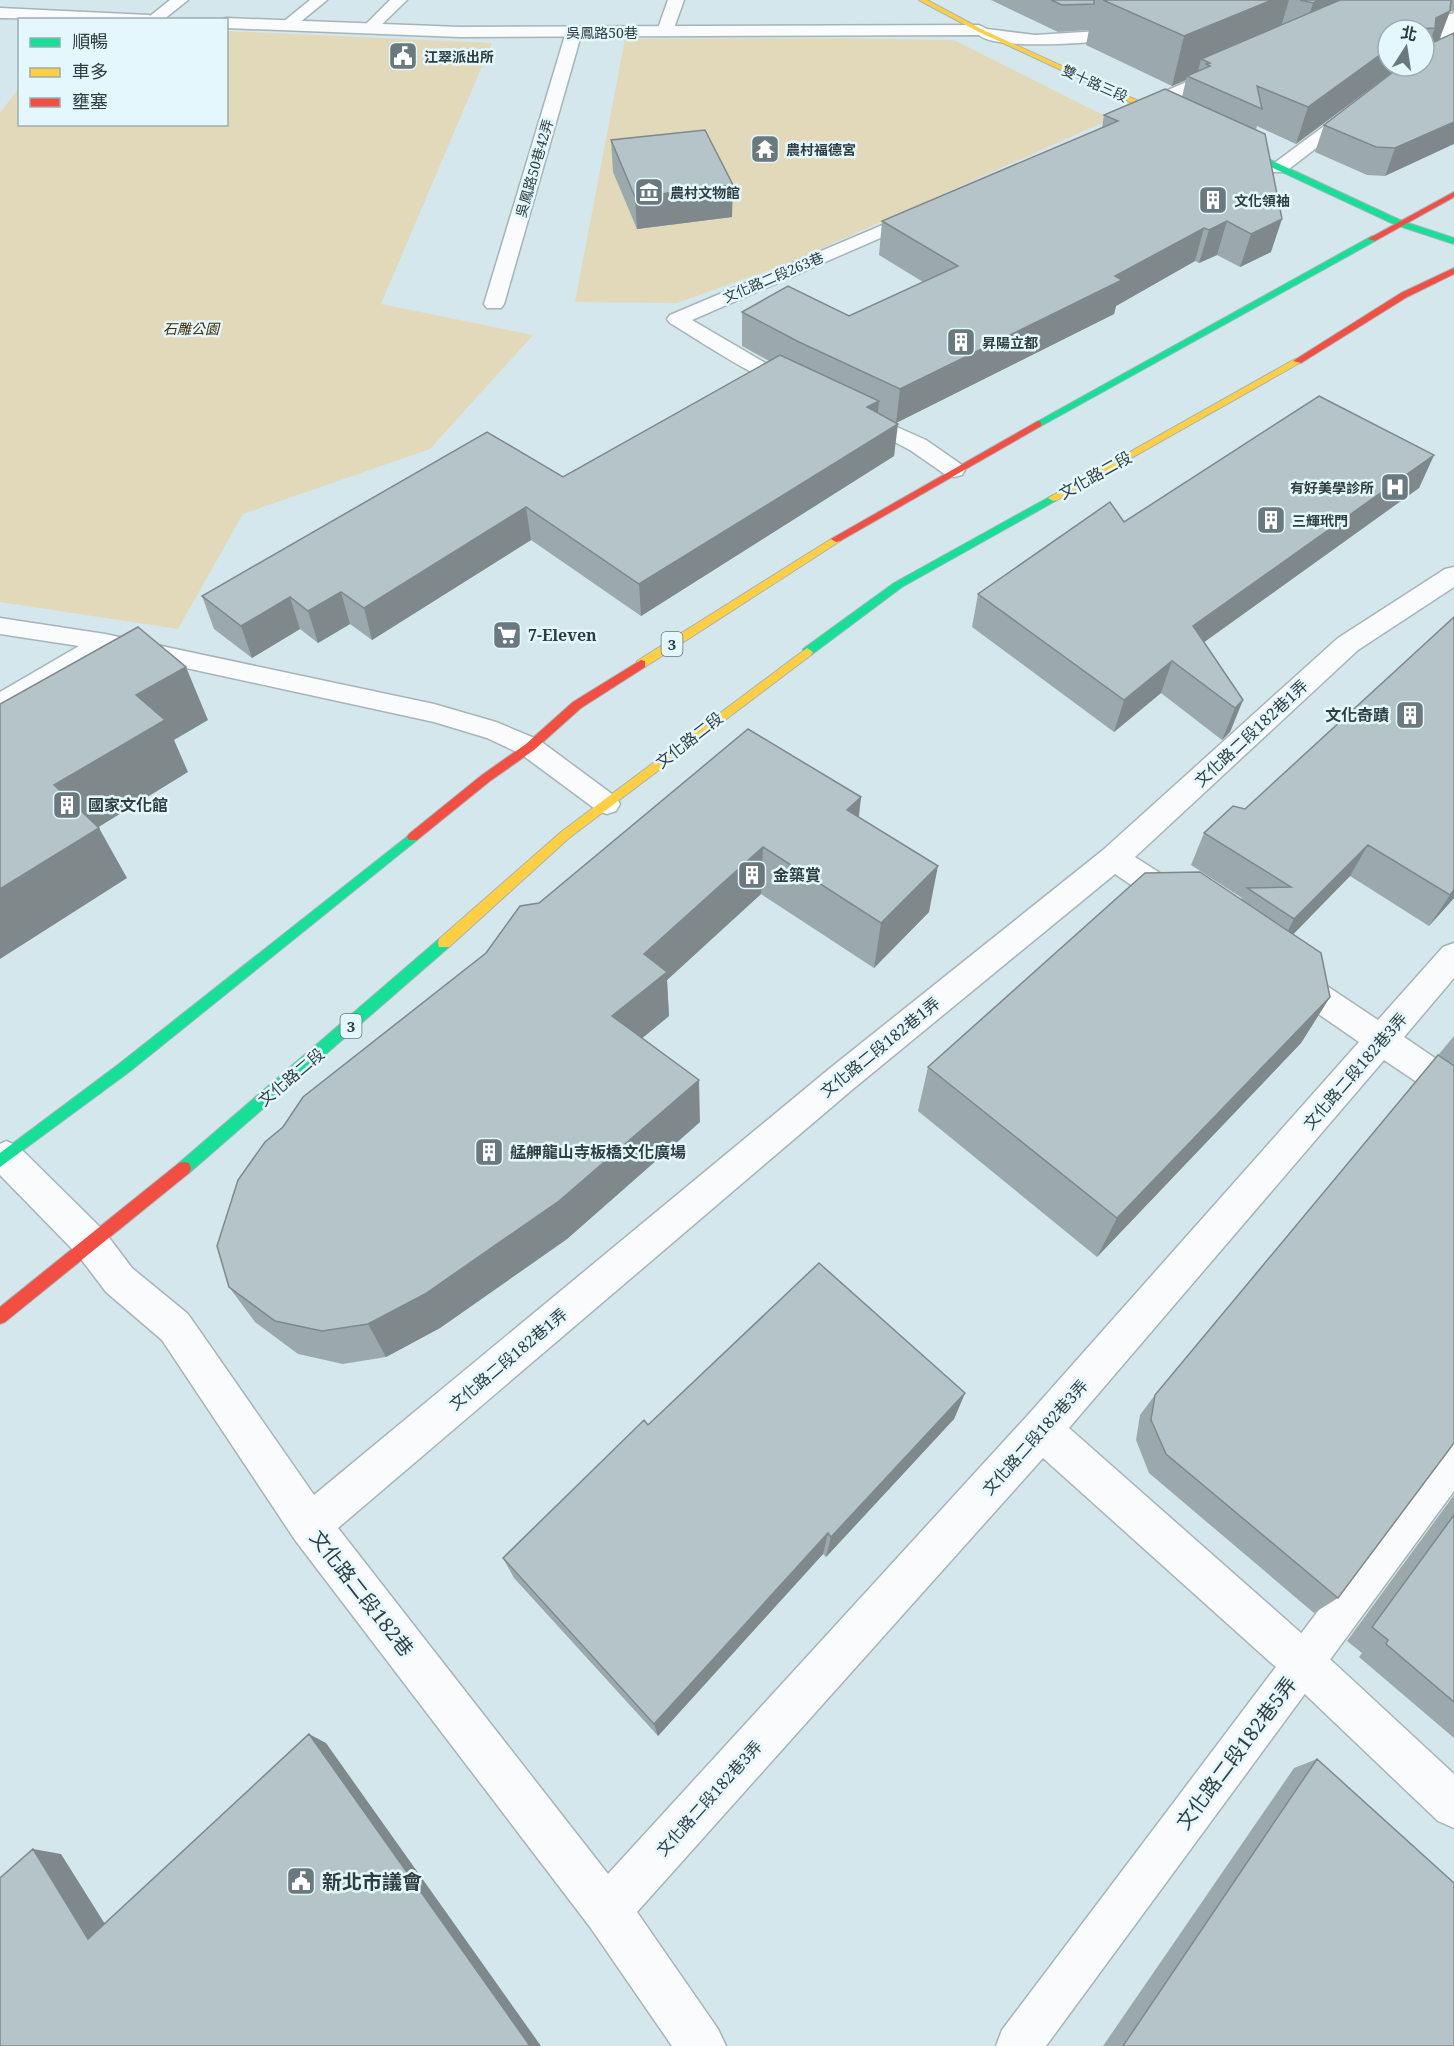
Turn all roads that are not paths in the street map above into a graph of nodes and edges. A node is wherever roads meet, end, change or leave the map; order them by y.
1 (15, 0) edge
2 (180, 0) edge
3 (319, 0) edge
4 (399, 0) edge
5 (676, 0) edge
6 (922, 0) edge
7 (0, 6) edge
8 (0, 13) edge
9 (107, 18) edge
10 (153, 18) edge
11 (1448, 18) edge
12 (228, 23) edge
13 (288, 25) junction
14 (370, 28) junction
15 (574, 32) junction
16 (665, 32) junction
17 (983, 32) junction
18 (1144, 33) edge
19 (1436, 56) edge
20 (1241, 64) edge
21 (1399, 78) edge
22 (1147, 113) junction
23 (1188, 126) edge
24 (1218, 140) edge
25 (1279, 168) junction
26 (1454, 194) edge
27 (932, 209) edge
28 (1399, 224) junction
29 (1454, 241) edge
30 (1445, 252) dead end
31 (1454, 271) edge
32 (494, 304) dead end
33 (760, 368) junction
34 (740, 380) edge
35 (813, 394) edge
36 (844, 409) edge
37 (954, 470) junction
38 (1454, 575) edge
39 (0, 626) edge
40 (105, 642) junction
41 (0, 704) edge
42 (531, 747) junction
43 (607, 804) junction
44 (1114, 858) junction
45 (1204, 918) edge
46 (1454, 956) edge
47 (1263, 959) edge
48 (1382, 1040) junction
49 (1454, 1089) edge
50 (3, 1159) edge
51 (91, 1243) junction
52 (0, 1317) edge
53 (1041, 1430) junction
54 (1454, 1461) edge
55 (310, 1525) junction
56 (1303, 1663) junction
57 (1454, 1805) edge
58 (607, 1911) junction
59 (701, 2046) edge
60 (1018, 2046) edge

1 - 7 street
2 - 10 lane
3 - 13 lane
4 - 14 lane
5 - 16 lane
6 - 17 main road, 雙十路三段
8 - 9 street
11 - 19 lane
12 - 13 street, 吳鳳路50巷
13 - 14 street, 吳鳳路50巷
14 - 15 street, 吳鳳路50巷
15 - 16 street, 吳鳳路50巷
15 - 32 lane, 吳鳳路50巷42弄
16 - 17 street, 吳鳳路50巷
17 - 18 street, 吳鳳路50巷
17 - 22 main road, 雙十路三段
20 - 22 street
21 - 25 lane
22 - 23 main road, 雙十路三段
24 - 25 main road
25 - 28 main road
26 - 28 main road, 3
27 - 33 lane, 文化路二段263巷
28 - 29 main road
28 - 30 main road
28 - 37 main road, 3
31 - 43 main road, 文化路二段 / 3
33 - 34 lane
33 - 35 lane, 文化路二段263巷
36 - 37 lane
37 - 42 main road, 3
38 - 44 street, 文化路二段182巷1弄
39 - 40 lane
40 - 41 lane
40 - 42 lane
42 - 43 lane
42 - 50 main road, 3
43 - 51 main road, 文化路二段 / 3
44 - 45 street
44 - 55 street, 文化路二段182巷1弄
46 - 48 street, 文化路二段182巷3弄
47 - 48 street
48 - 49 street
48 - 53 street, 文化路二段182巷3弄
50 - 51 street, 文化路二段182巷
51 - 52 main road, 文化路二段 / 3
51 - 55 street, 文化路二段182巷
53 - 56 street
53 - 58 street, 文化路二段182巷3弄
54 - 56 lane, 文化路二段182巷5弄
55 - 58 street, 文化路二段182巷
56 - 57 street
56 - 60 lane, 文化路二段182巷5弄
58 - 59 street, 文化路二段182巷

